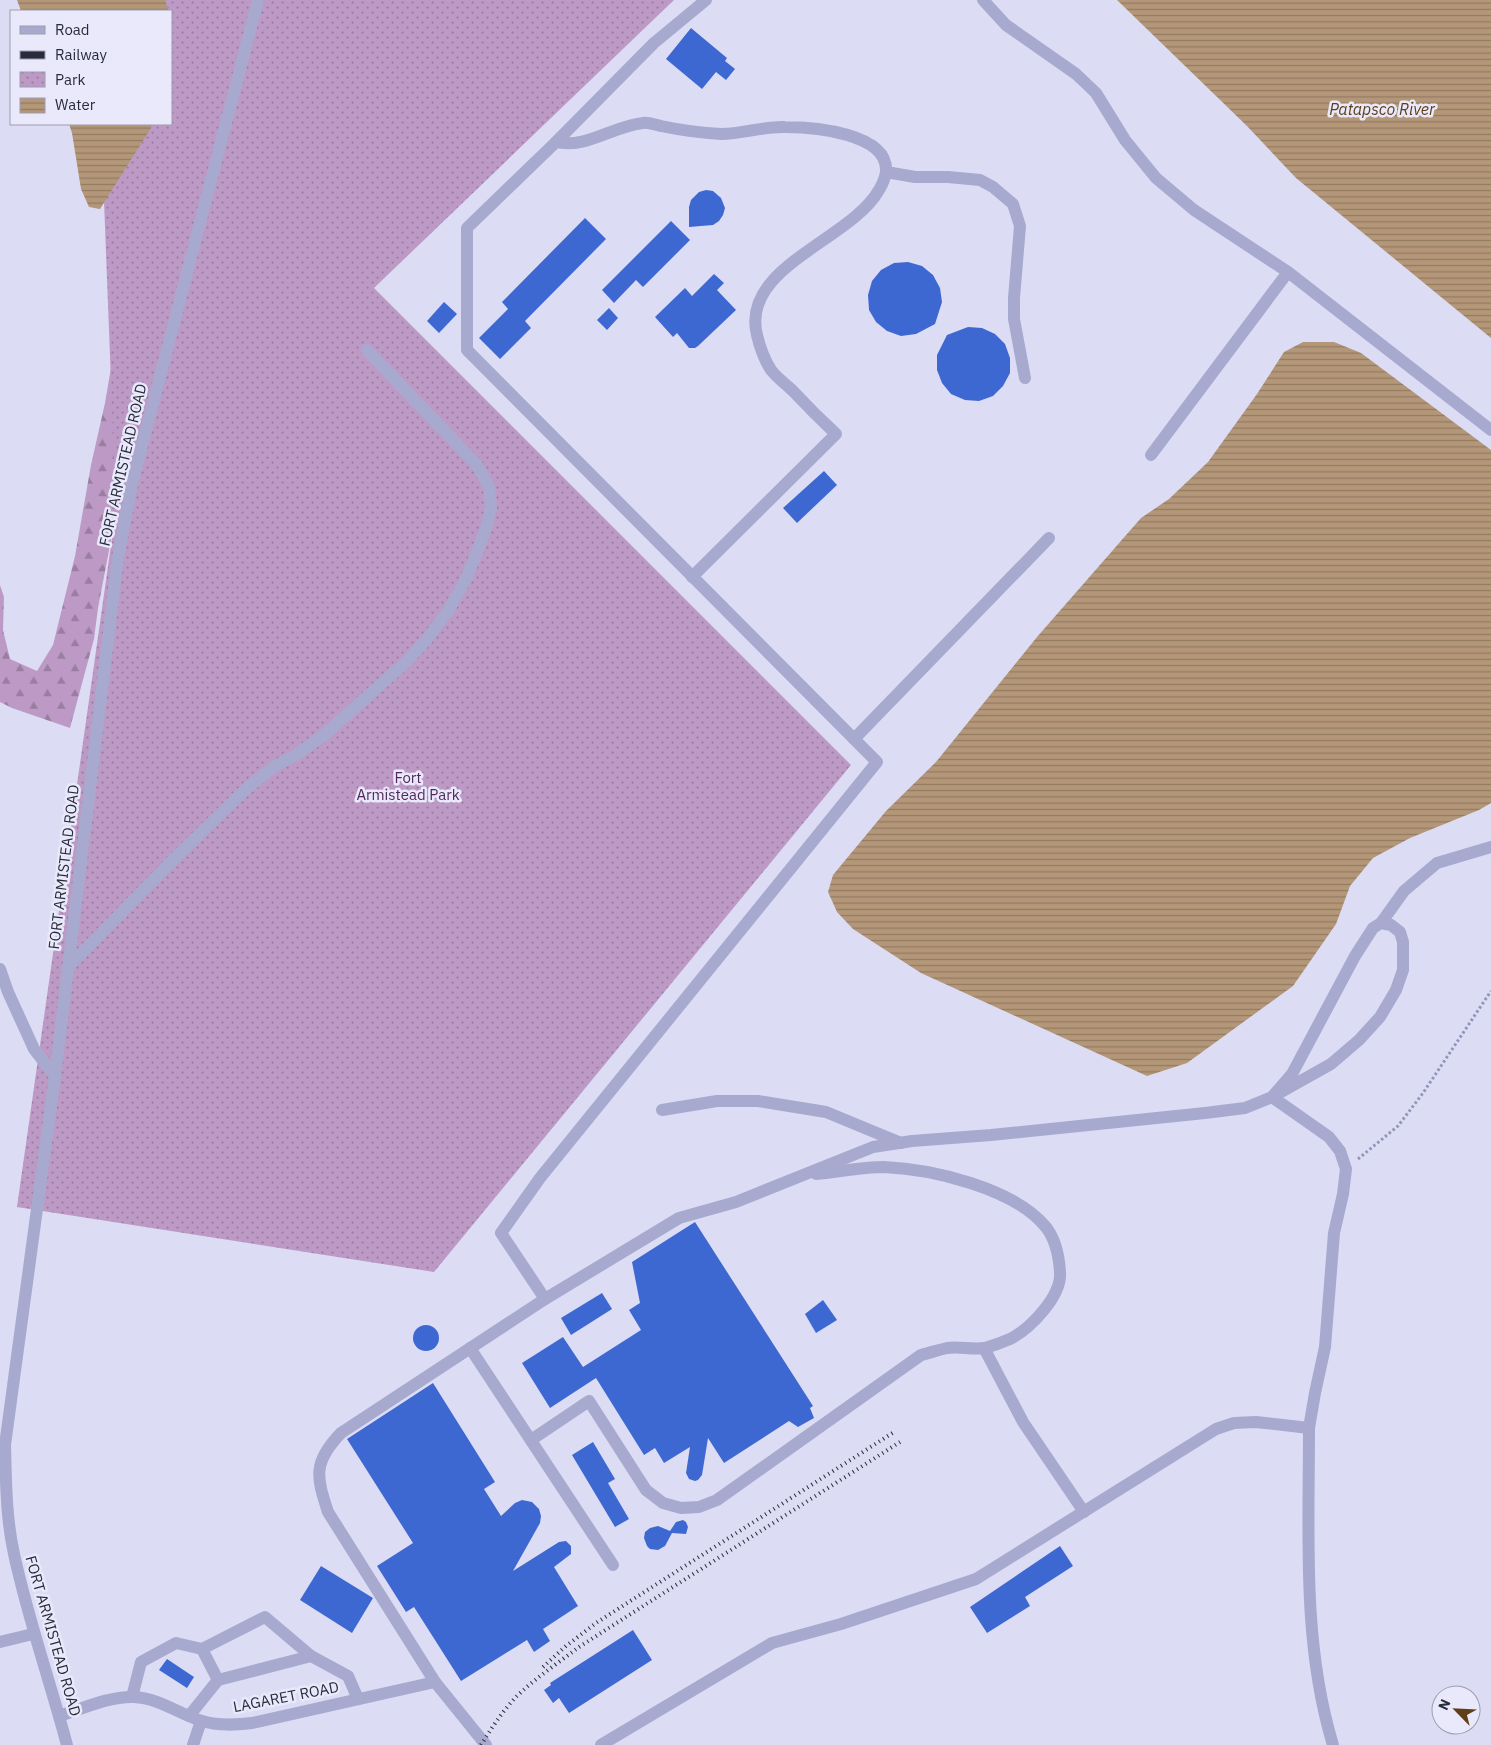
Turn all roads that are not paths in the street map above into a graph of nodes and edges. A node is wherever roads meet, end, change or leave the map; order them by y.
1 (258, 0) edge
2 (706, 0) edge
3 (983, 0) edge
4 (556, 142) junction
5 (886, 172) junction
6 (1288, 272) junction
7 (367, 350) dead end
8 (1024, 378) dead end
9 (1491, 430) edge
10 (1151, 455) dead end
11 (1049, 538) dead end
12 (692, 577) junction
13 (854, 739) junction
14 (1491, 847) edge
15 (1382, 923) junction
16 (68, 967) junction
17 (0, 969) edge
18 (55, 1076) junction
19 (1272, 1097) junction
20 (662, 1110) dead end
21 (901, 1143) junction
22 (797, 1176) junction
23 (545, 1299) junction
24 (470, 1348) junction
25 (984, 1348) junction
26 (1309, 1428) junction
27 (531, 1440) junction
28 (1084, 1512) junction
29 (613, 1565) dead end
30 (33, 1634) junction
31 (0, 1642) edge
32 (202, 1649) junction
33 (311, 1656) junction
34 (218, 1680) junction
35 (435, 1682) junction
36 (132, 1697) junction
37 (358, 1699) junction
38 (59, 1716) junction
39 (195, 1718) junction
40 (67, 1745) edge
41 (193, 1745) edge
42 (486, 1745) edge
43 (601, 1745) edge
44 (1334, 1745) edge

1 - 16 street, FORT ARMISTEAD ROAD
2 - 4 street
3 - 6 street
4 - 5 street
4 - 12 street
5 - 8 street
5 - 12 street
6 - 9 street
6 - 10 street
7 - 16 street
11 - 13 street
12 - 13 street
13 - 23 street
14 - 15 street
15 - 19 street
15 - 19 street
16 - 18 street, FORT ARMISTEAD ROAD
17 - 18 street
18 - 30 street, FORT ARMISTEAD ROAD
19 - 21 street
19 - 26 street
20 - 21 street
21 - 22 street
22 - 23 street
22 - 25 street
23 - 24 street
24 - 27 street
24 - 35 street
25 - 27 street
25 - 28 street
26 - 28 street
26 - 44 street
27 - 29 street
28 - 43 street
30 - 31 street
30 - 38 street, FORT ARMISTEAD ROAD
32 - 33 street
32 - 34 street
32 - 36 street
33 - 34 street
33 - 37 street
34 - 39 street
35 - 37 street, LAGARET ROAD
35 - 42 street
36 - 38 street, LAGARET ROAD
36 - 39 street, LAGARET ROAD
37 - 39 street, LAGARET ROAD
38 - 40 street, FORT ARMISTEAD ROAD
39 - 41 street

